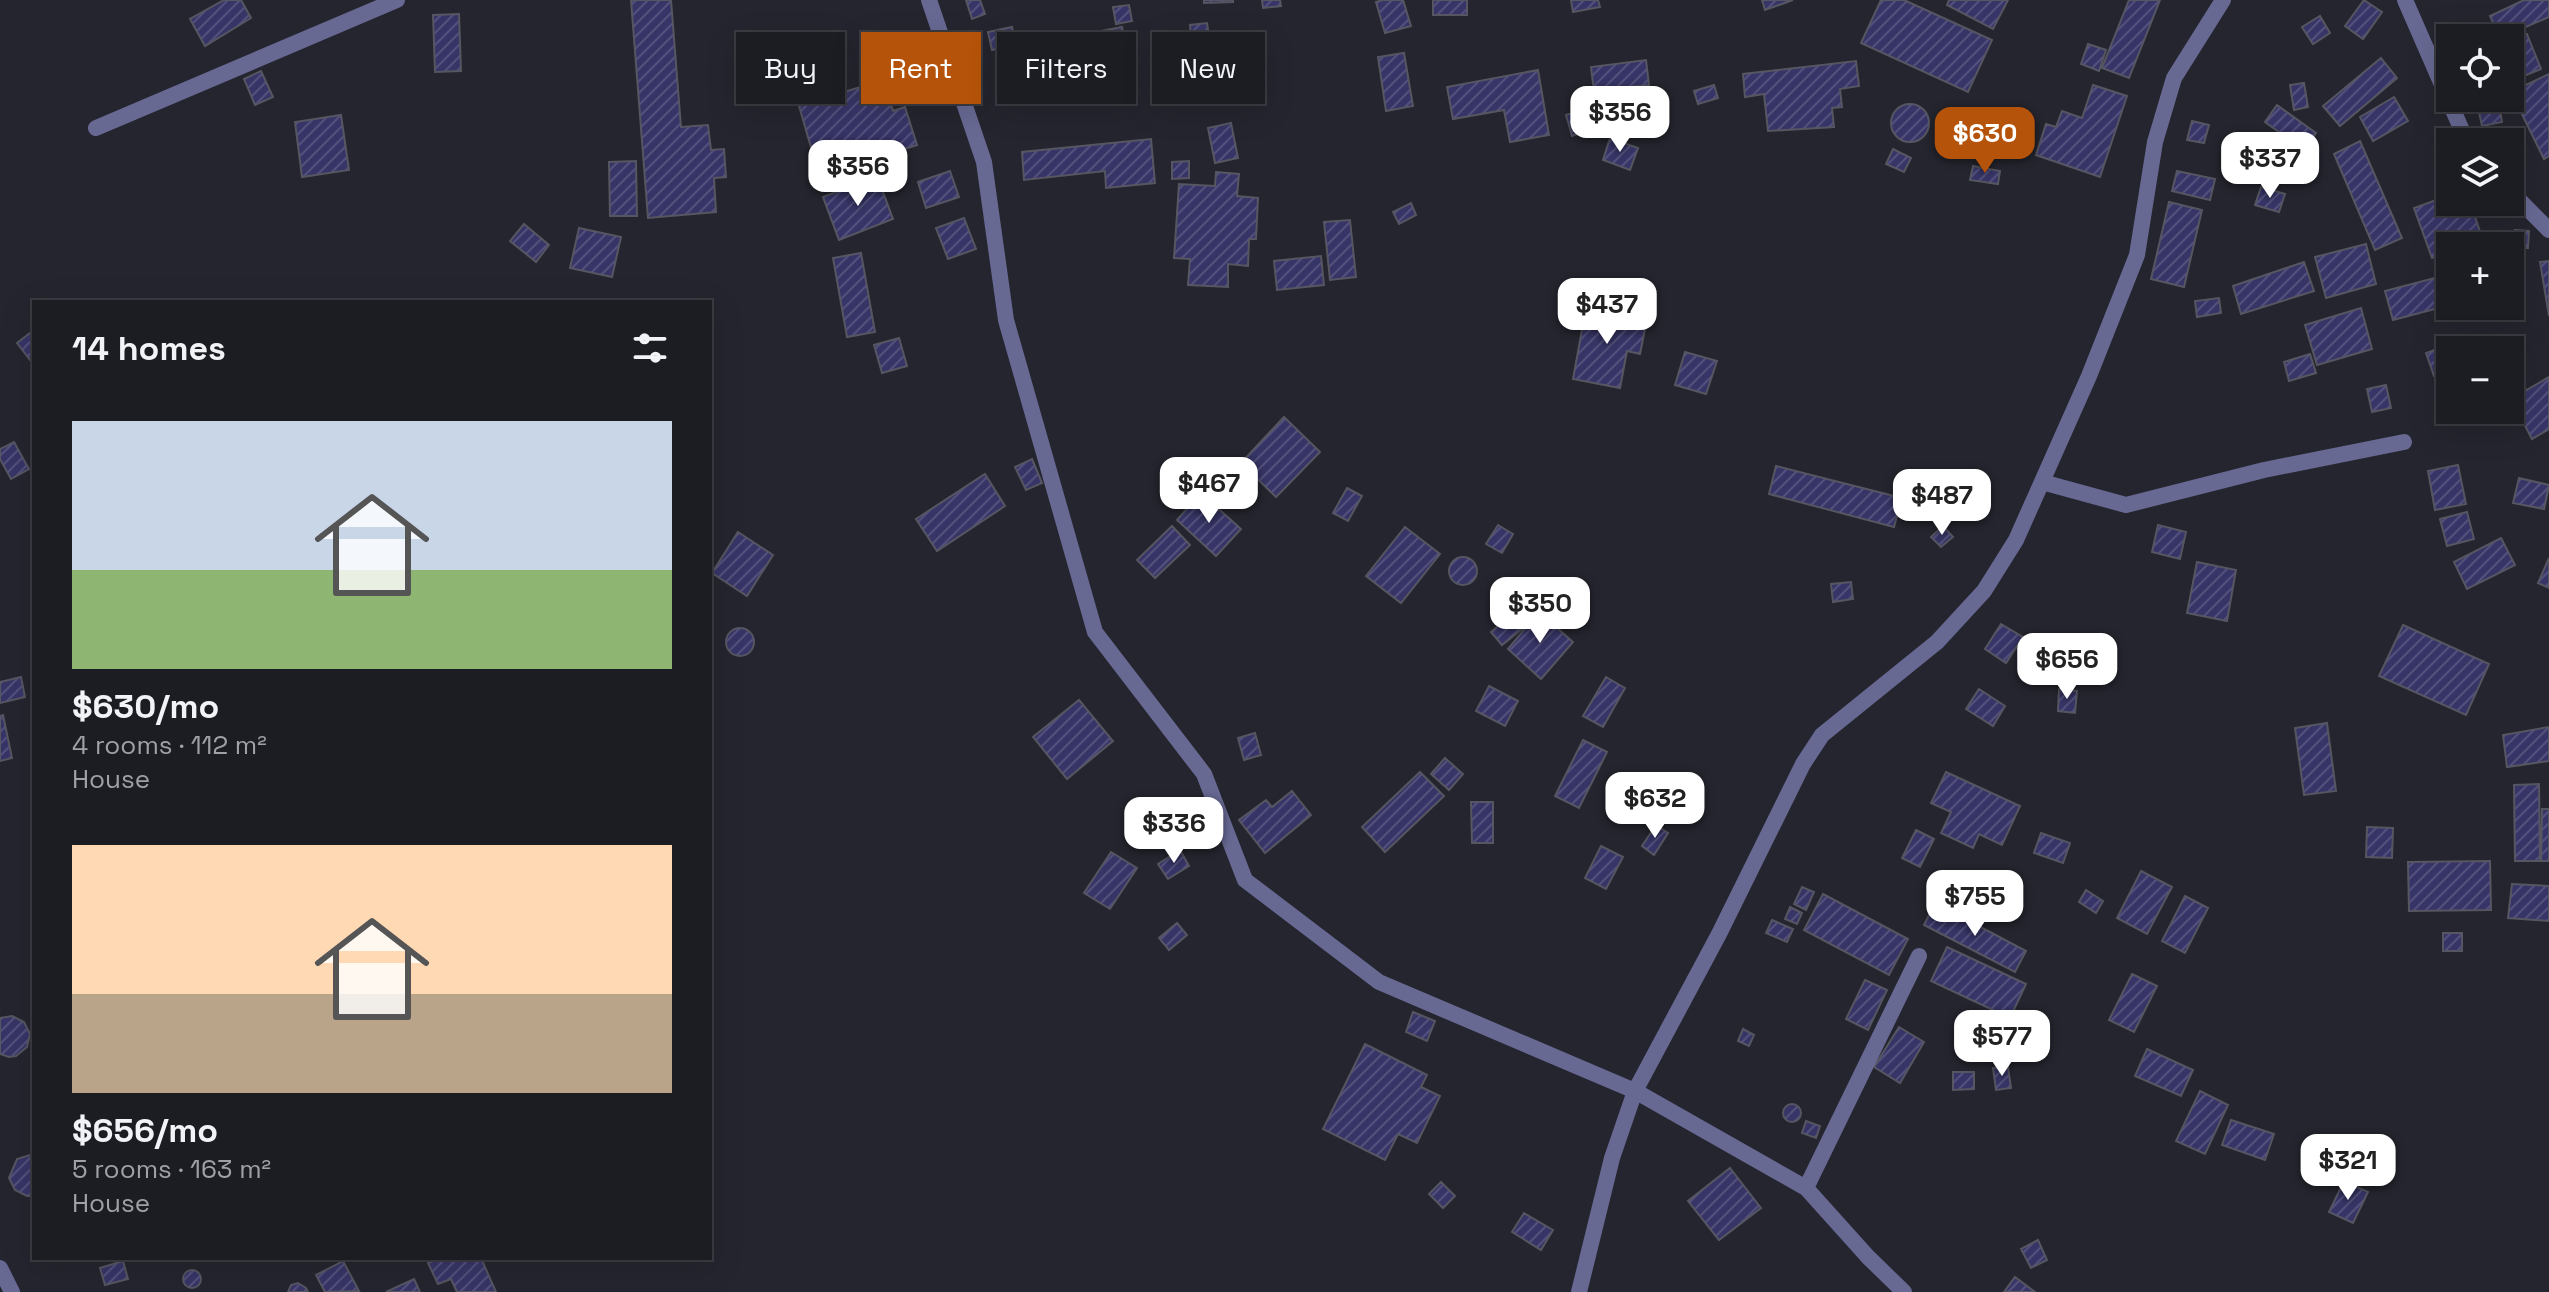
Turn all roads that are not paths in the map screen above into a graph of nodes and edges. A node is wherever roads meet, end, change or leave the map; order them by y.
1 (397, 0) edge
2 (929, 0) edge
3 (2223, 0) edge
4 (2405, 0) edge
5 (96, 128) dead end
6 (2461, 128) edge
7 (2524, 205) edge
8 (2549, 230) edge
9 (2404, 442) dead end
10 (2042, 482) junction
11 (1919, 956) dead end
12 (1635, 1091) junction
13 (1806, 1188) junction
14 (0, 1268) edge
15 (12, 1292) edge
16 (1579, 1292) edge
17 (1904, 1292) edge

1 - 5 street
2 - 12 street
3 - 10 street
4 - 6 street
7 - 8 street
9 - 10 street
10 - 12 street
11 - 13 street
12 - 13 street
12 - 16 street
13 - 17 street
14 - 15 street

